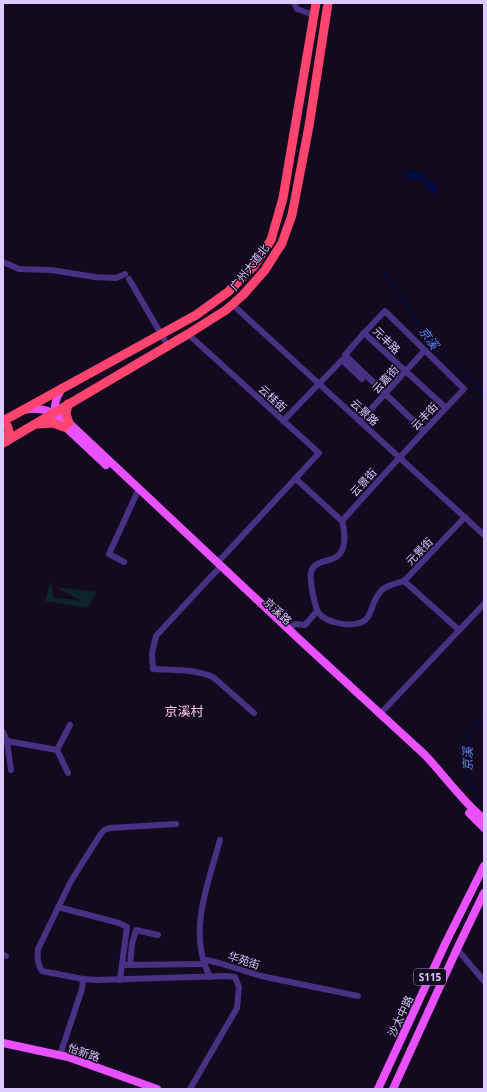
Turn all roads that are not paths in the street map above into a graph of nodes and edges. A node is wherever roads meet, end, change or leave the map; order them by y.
1 (294, 3) edge
2 (316, 3) edge
3 (328, 3) edge
4 (314, 15) junction
5 (3, 262) edge
6 (233, 305) junction
7 (364, 333) junction
8 (161, 334) junction
9 (188, 334) junction
10 (168, 346) junction
11 (425, 350) junction
12 (406, 372) junction
13 (77, 379) junction
14 (362, 379) dead end
15 (319, 384) junction
16 (62, 387) junction
17 (464, 389) joint
18 (386, 393) junction
19 (84, 395) junction
20 (68, 404) junction
21 (446, 408) junction
22 (17, 413) junction
23 (54, 413) junction
24 (283, 421) junction
25 (360, 421) junction
26 (3, 422) edge
27 (67, 425) junction
28 (29, 427) junction
29 (424, 431) junction
30 (5, 442) edge
31 (399, 457) junction
32 (296, 479) junction
33 (137, 494) junction
34 (465, 518) junction
35 (342, 521) junction
36 (484, 535) edge
37 (124, 562) dead end
38 (218, 566) junction
39 (404, 581) junction
40 (484, 604) edge
41 (318, 611) junction
42 (288, 628) junction
43 (459, 630) junction
44 (254, 713) dead end
45 (380, 714) junction
46 (70, 725) dead end
47 (3, 732) edge
48 (7, 741) junction
49 (57, 750) junction
50 (12, 770) dead end
51 (68, 774) dead end
52 (484, 819) edge
53 (176, 824) dead end
54 (484, 828) edge
55 (220, 840) dead end
56 (484, 866) edge
57 (484, 893) edge
58 (58, 907) junction
59 (158, 935) dead end
60 (457, 949) junction
61 (203, 964) junction
62 (123, 965) junction
63 (130, 965) junction
64 (210, 977) junction
65 (83, 979) junction
66 (120, 980) junction
67 (484, 981) edge
68 (358, 996) dead end
69 (3, 1043) edge
70 (3, 1047) edge
71 (60, 1055) junction
72 (379, 1088) edge
73 (143, 1089) edge
74 (157, 1089) edge
75 (190, 1089) edge
76 (393, 1089) edge

1 - 4 street
2 - 4 highway, 广州大道北
3 - 6 highway, 广州大道北
4 - 8 highway, 广州大道北
5 - 8 street
6 - 9 highway, 广州大道北
6 - 15 street, 云景路
7 - 11 street, 元丰路
7 - 12 street, 元丰路
7 - 18 street
8 - 10 street
8 - 13 highway, 广州大道北
9 - 10 highway, 广州大道北
9 - 24 street, 云桂街
10 - 19 highway, 广州大道北
11 - 12 street, 云嘉街
11 - 17 street, 元丰路
12 - 18 street, 云嘉街
12 - 21 street, 元丰路
13 - 16 highway, 广州大道北
13 - 19 highway
14 - 15 street
15 - 24 street
15 - 25 street, 云景路
16 - 22 highway, 广州大道北
16 - 23 main road
17 - 21 street, 云丰街
18 - 25 street, 云嘉街
18 - 29 street
19 - 20 highway, 广州大道北
20 - 23 highway, 广州大道北
20 - 27 highway
21 - 29 street, 云丰街
22 - 23 main road, 京溪路
22 - 26 highway, 广州大道北
23 - 27 main road, 京溪路
23 - 28 highway, 广州大道北
24 - 32 street, 云桂街
25 - 31 street, 云景路
26 - 30 highway
27 - 28 highway
27 - 33 main road, 京溪路
27 - 38 main road, 京溪路
28 - 30 highway, 广州大道北
29 - 31 street, 云丰街
31 - 34 street, 云景路
31 - 35 street, 云景街
32 - 35 street
32 - 38 street, 云桂街
33 - 37 street
33 - 38 main road, 京溪路
34 - 36 street, 云景路
34 - 39 street, 元景街
35 - 41 street
38 - 42 main road, 京溪路
38 - 44 street, 云桂街
38 - 54 main road, 京溪路
39 - 41 street
39 - 43 street, 元景街
40 - 43 street
41 - 42 street
42 - 45 main road, 京溪路
43 - 45 street
45 - 52 main road, 京溪路
46 - 49 street
47 - 48 street
48 - 49 street
48 - 50 street
49 - 51 street
53 - 58 street
55 - 61 street
56 - 72 main road, 沙太中路 / S115
57 - 60 main road, S115
58 - 62 street
58 - 65 street
59 - 63 street
60 - 67 street
60 - 76 main road, S115
61 - 63 street, 华苑街
61 - 64 street
61 - 68 street, 华苑街
62 - 63 street, 华苑街
62 - 66 street
64 - 66 street
64 - 75 street
65 - 66 street
65 - 71 street
69 - 71 main road, 怡新路
70 - 73 main road, 怡新路
71 - 74 main road, 怡新路

